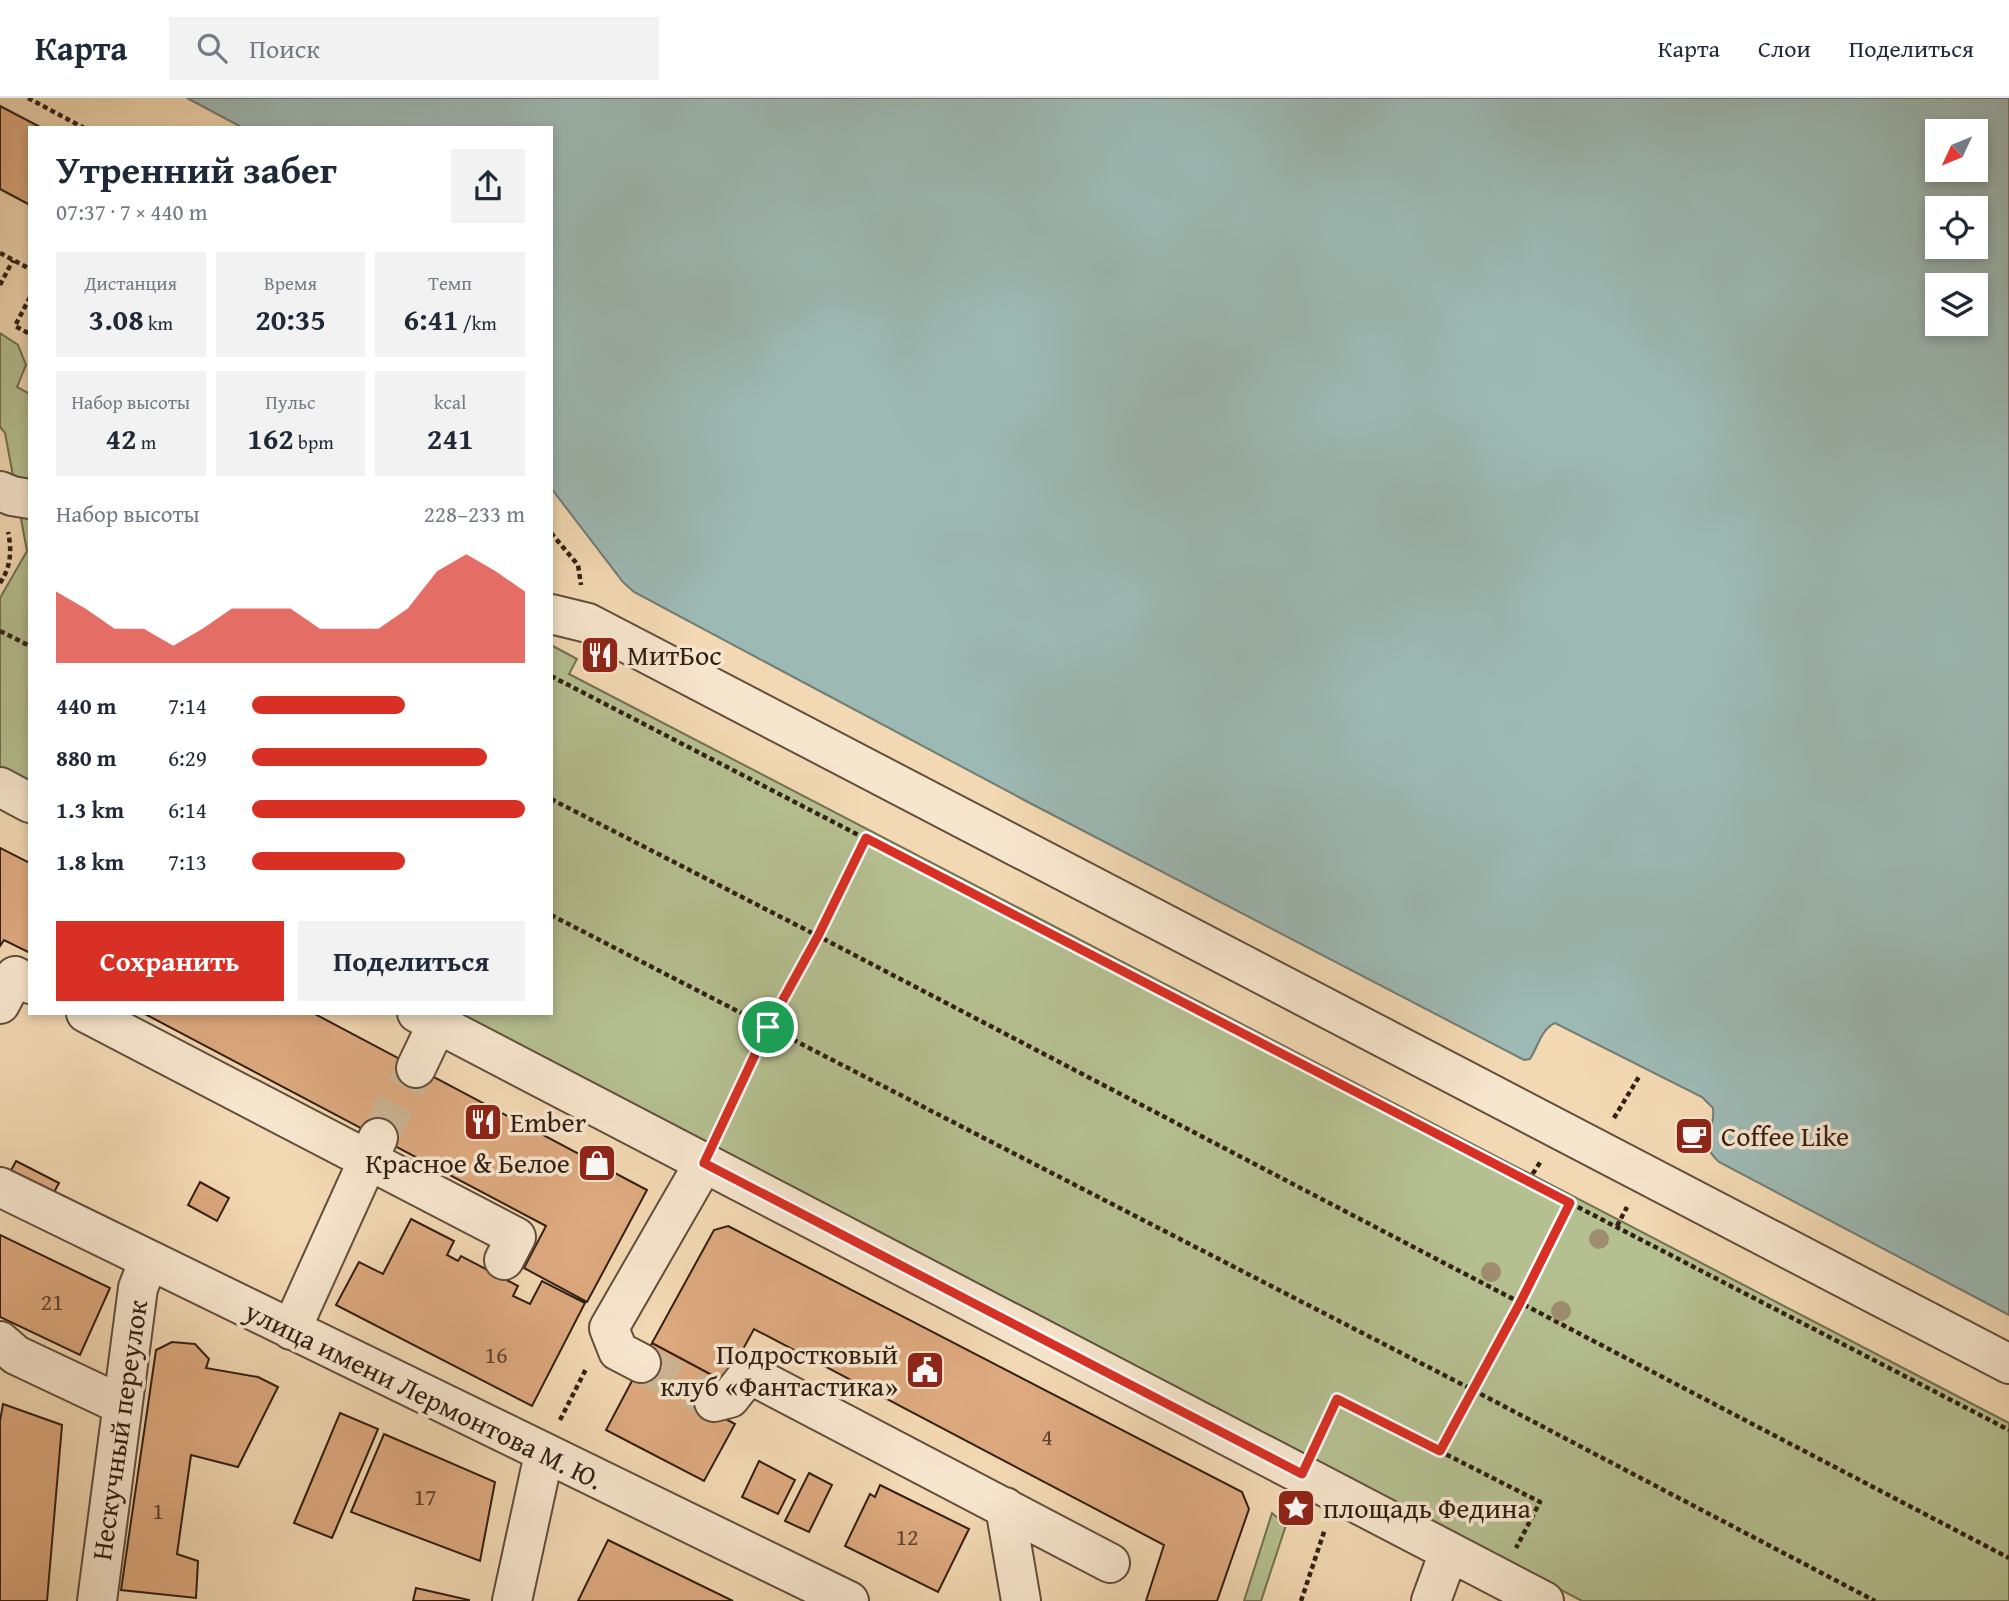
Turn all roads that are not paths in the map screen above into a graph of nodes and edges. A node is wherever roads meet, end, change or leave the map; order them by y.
1 (553, 614) edge
2 (0, 787) edge
3 (28, 802) edge
4 (28, 983) edge
5 (0, 1004) edge
6 (90, 1015) edge
7 (427, 1019) edge
8 (416, 1068) tunnel mouth
9 (372, 1148) junction
10 (704, 1163) junction
11 (0, 1188) edge
12 (149, 1260) junction
13 (504, 1260) dead end
14 (291, 1330) junction
15 (5, 1359) edge
16 (641, 1363) tunnel mouth
17 (2009, 1364) edge
18 (713, 1402) dead end
19 (122, 1405) junction
20 (544, 1454) junction
21 (1005, 1507) junction
22 (1449, 1552) junction
23 (1110, 1563) dead end
24 (97, 1601) edge
25 (512, 1601) edge
26 (849, 1601) edge
27 (1021, 1601) edge
28 (1431, 1601) edge
29 (1544, 1601) edge

1 - 17 street
2 - 3 street
4 - 5 street
6 - 9 street
7 - 8 street
7 - 10 street
9 - 13 street
9 - 14 street
10 - 16 street
10 - 22 street
11 - 12 street, улица имени Лермонтова М. Ю.
12 - 14 street, улица имени Лермонтова М. Ю.
12 - 19 street, Нескучный переулок
14 - 20 street, улица имени Лермонтова М. Ю.
15 - 19 street
18 - 21 street
19 - 24 street, Нескучный переулок
20 - 25 street
20 - 26 street, улица имени Лермонтова М. Ю.
21 - 23 street
21 - 27 street
22 - 28 street
22 - 29 street

